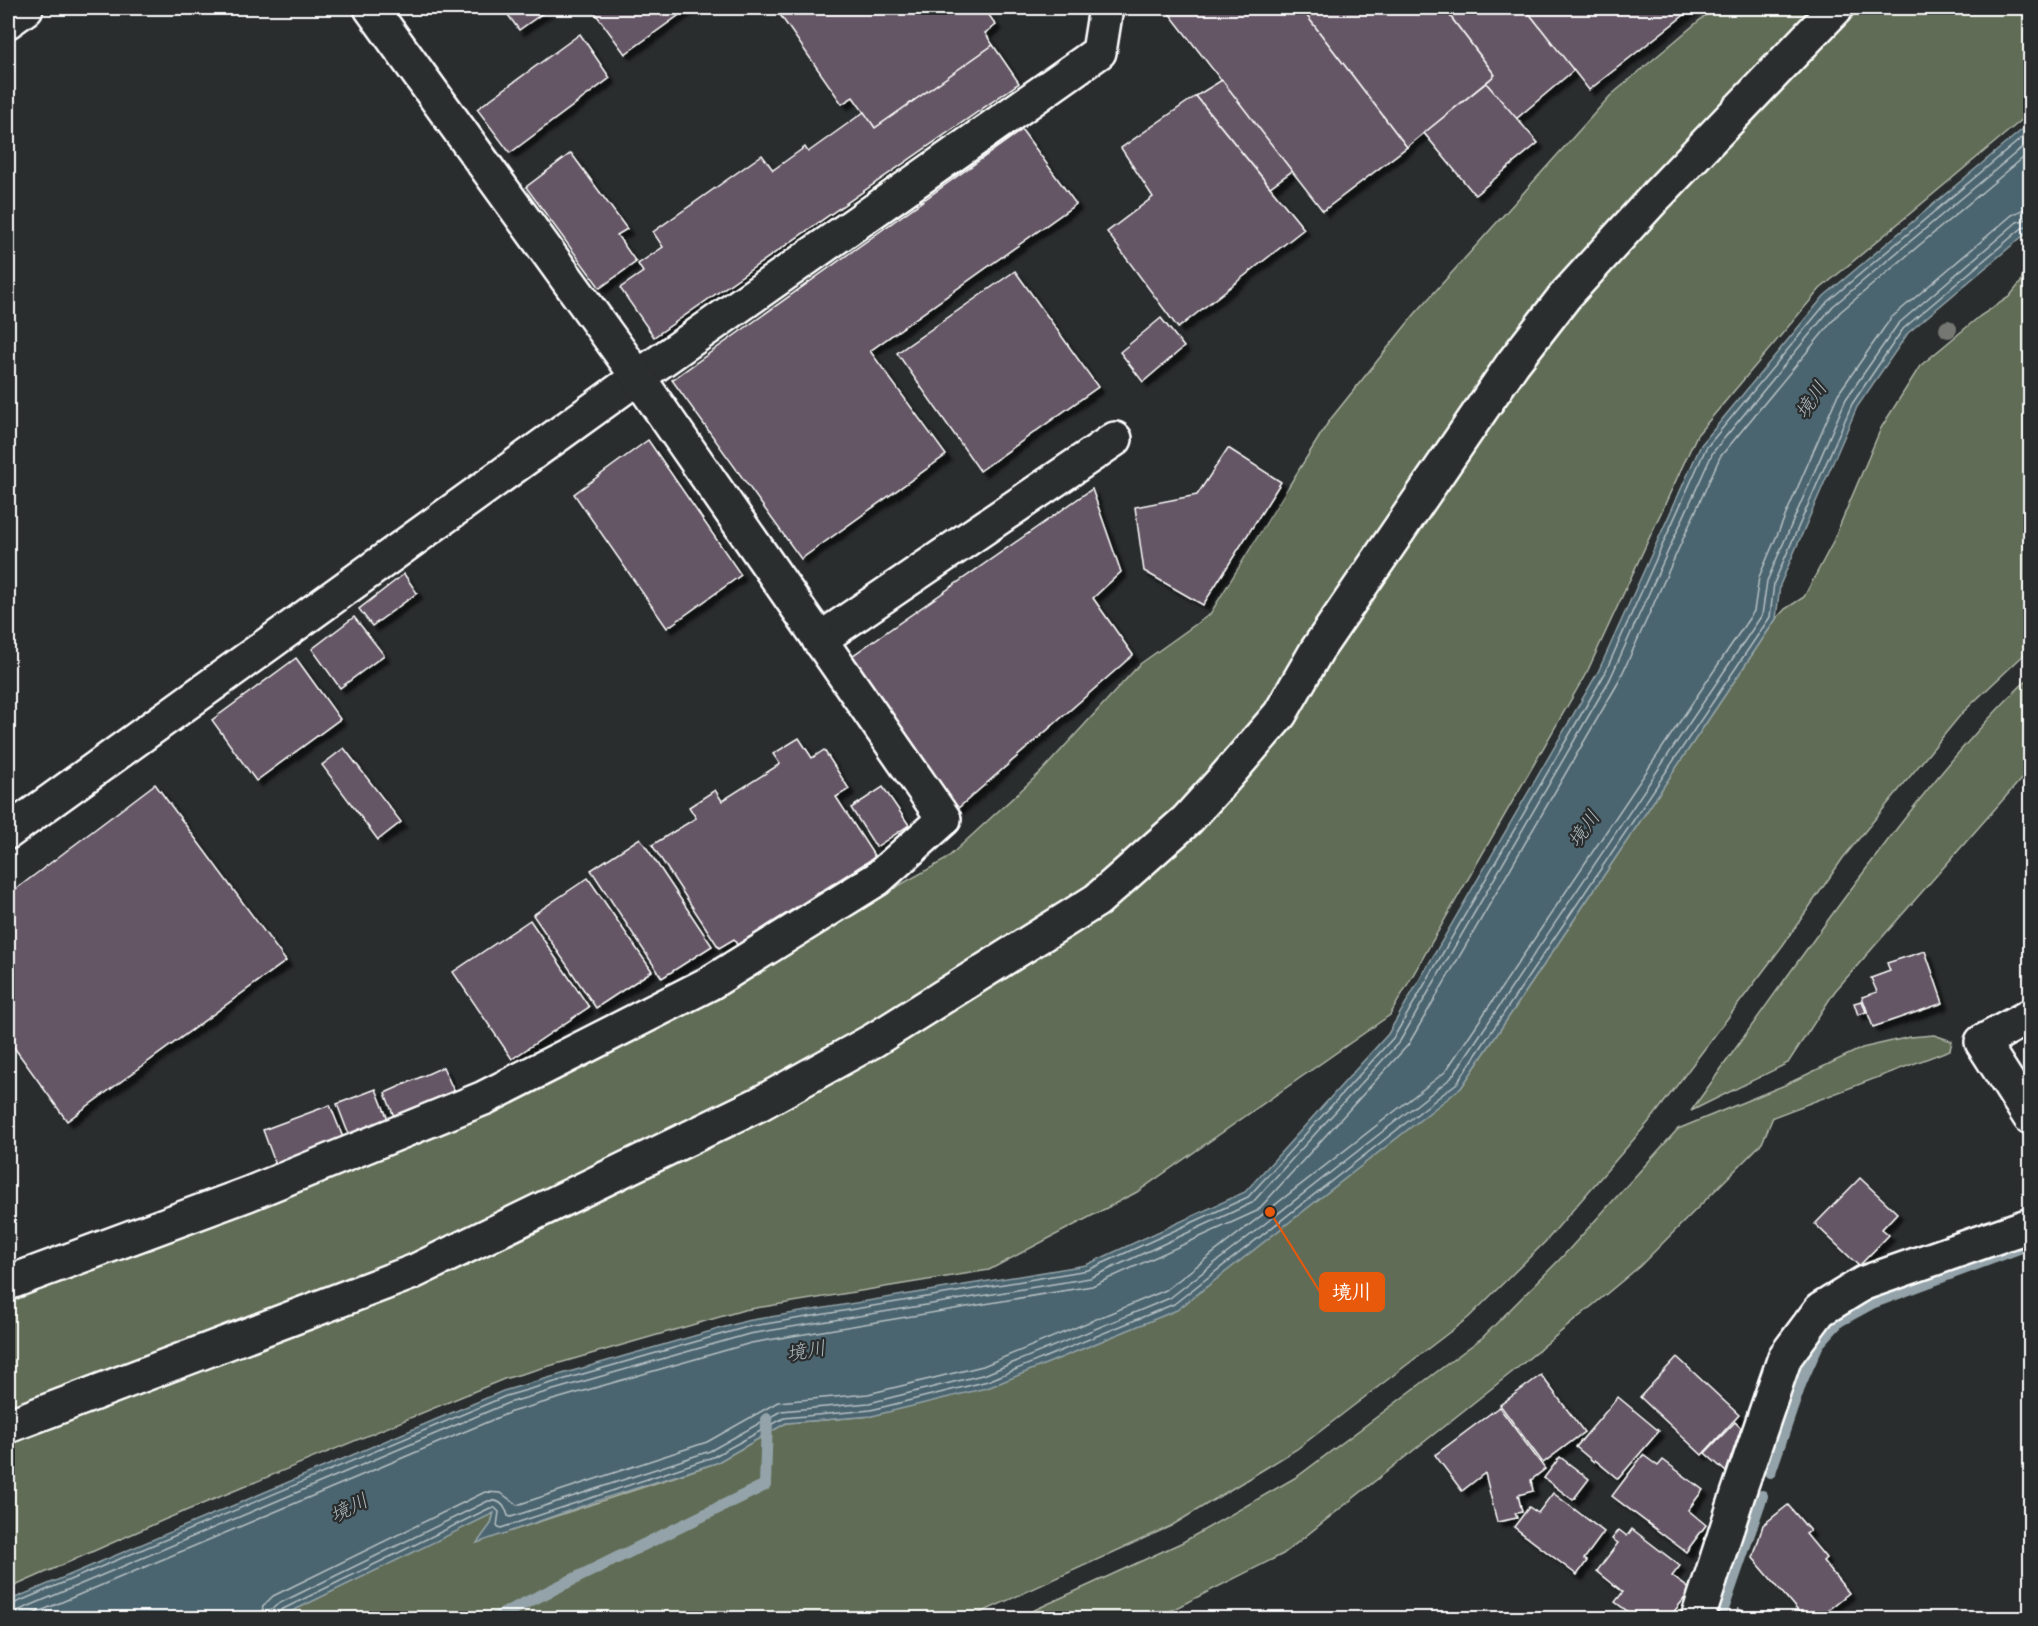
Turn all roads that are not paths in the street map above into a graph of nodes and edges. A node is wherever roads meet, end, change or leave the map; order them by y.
1 (27, 8) edge
2 (371, 8) edge
3 (1106, 8) edge
4 (1836, 8) edge
5 (8, 21) edge
6 (638, 377) junction
7 (1115, 439) dead end
8 (819, 640) junction
9 (8, 832) edge
10 (2031, 1016) edge
11 (2031, 1117) edge
12 (2031, 1225) edge
13 (8, 1283) edge
14 (8, 1426) edge
15 (1698, 1618) edge

1 - 5 street
2 - 6 street
3 - 6 street
4 - 14 street
6 - 8 street
6 - 9 street
7 - 8 street
8 - 13 street
10 - 11 street
12 - 15 street

